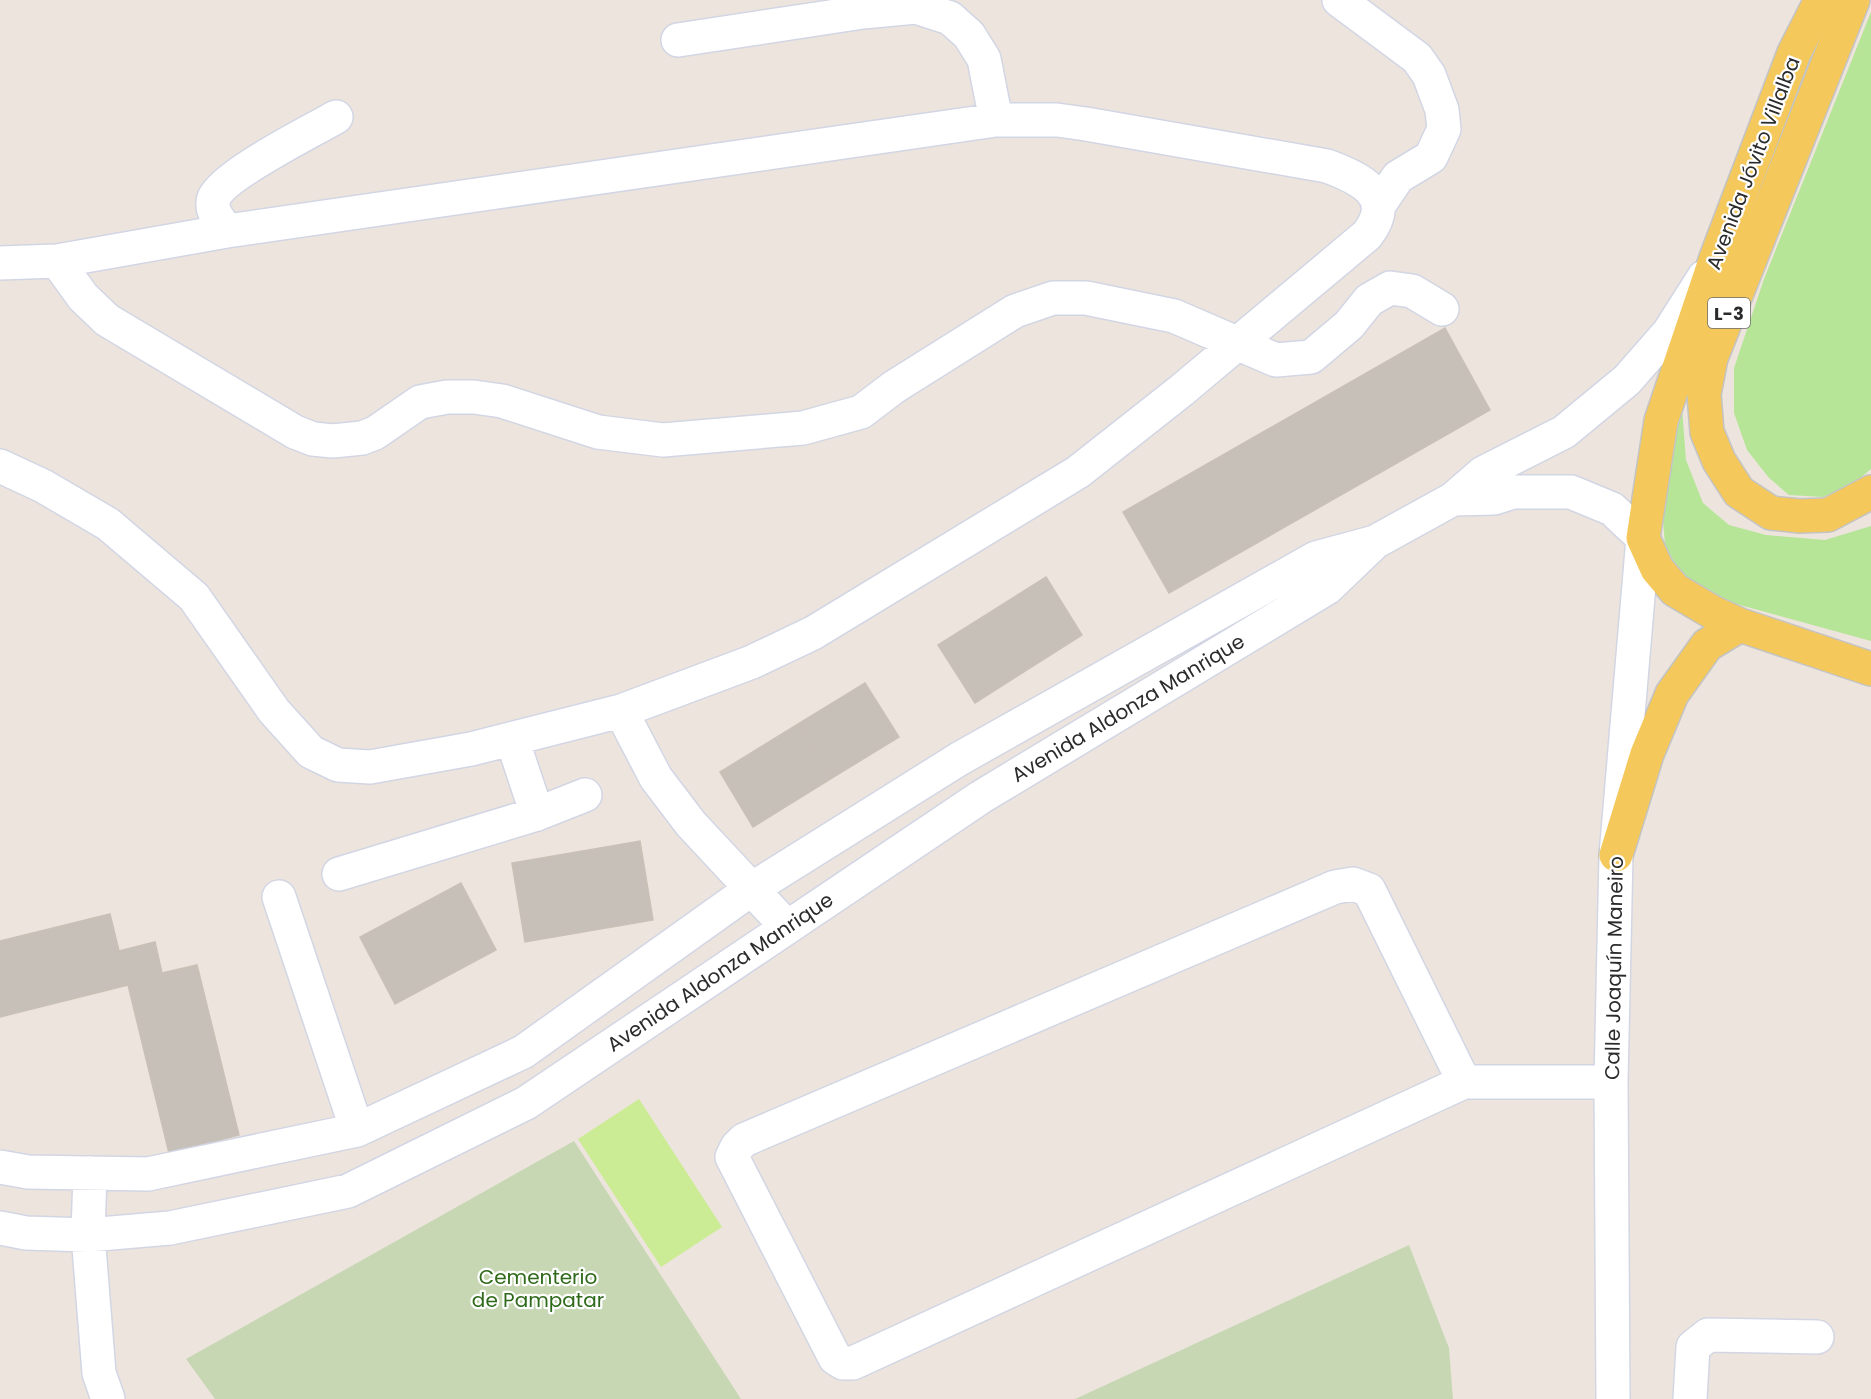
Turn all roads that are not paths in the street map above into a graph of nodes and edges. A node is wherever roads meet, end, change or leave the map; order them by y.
1 (1339, 0) edge
2 (1821, 0) edge
3 (1853, 0) edge
4 (678, 40) dead end
5 (336, 117) dead end
6 (996, 120) junction
7 (1379, 205) junction
8 (227, 231) junction
9 (1716, 258) junction
10 (57, 261) junction
11 (0, 263) edge
12 (1442, 309) dead end
13 (1237, 342) junction
14 (0, 466) edge
15 (1871, 492) edge
16 (1453, 499) junction
17 (1643, 538) junction
18 (1375, 542) junction
19 (1740, 625) junction
20 (1871, 669) edge
21 (621, 711) junction
22 (512, 739) junction
23 (585, 795) dead end
24 (537, 814) junction
25 (1616, 855) junction
26 (339, 874) dead end
27 (750, 890) junction
28 (279, 897) dead end
29 (787, 927) junction
30 (1464, 1082) junction
31 (1611, 1083) junction
32 (357, 1130) junction
33 (0, 1167) edge
34 (90, 1173) junction
35 (0, 1228) edge
36 (88, 1235) junction
37 (1817, 1337) dead end
38 (108, 1399) edge
39 (1613, 1399) edge
40 (1690, 1399) edge

1 - 7 street
2 - 9 main road, Avenida Jóvito Villalba / L-3
3 - 15 main road, L-3
4 - 6 street
5 - 8 street
6 - 7 street
6 - 8 street
7 - 13 street
8 - 10 street
9 - 16 street, Avenida Aldonza Manrique
9 - 17 main road, Avenida Jóvito Villalba / L-3
10 - 11 street
10 - 13 street
12 - 13 street
13 - 21 street
14 - 22 street
16 - 17 street, Avenida Aldonza Manrique
16 - 18 street, Avenida Aldonza Manrique
17 - 19 main road
17 - 25 street, Calle Joaquín Maneiro / L-3
18 - 27 street, Avenida Aldonza Manrique
18 - 29 street, Avenida Aldonza Manrique
19 - 20 main road
19 - 25 main road, L-3
21 - 22 street
21 - 27 street
22 - 24 street
23 - 24 street
24 - 26 street
25 - 31 street, Calle Joaquín Maneiro / L-3
27 - 29 street
27 - 32 street, Avenida Aldonza Manrique
28 - 32 street
29 - 36 street, Avenida Aldonza Manrique
30 - 30 street
30 - 31 street
31 - 39 street, Calle Joaquín Maneiro / L-3
32 - 34 street, Avenida Aldonza Manrique
33 - 34 street, Avenida Aldonza Manrique
34 - 36 street
35 - 36 street, Avenida Aldonza Manrique
36 - 38 street
37 - 40 street

